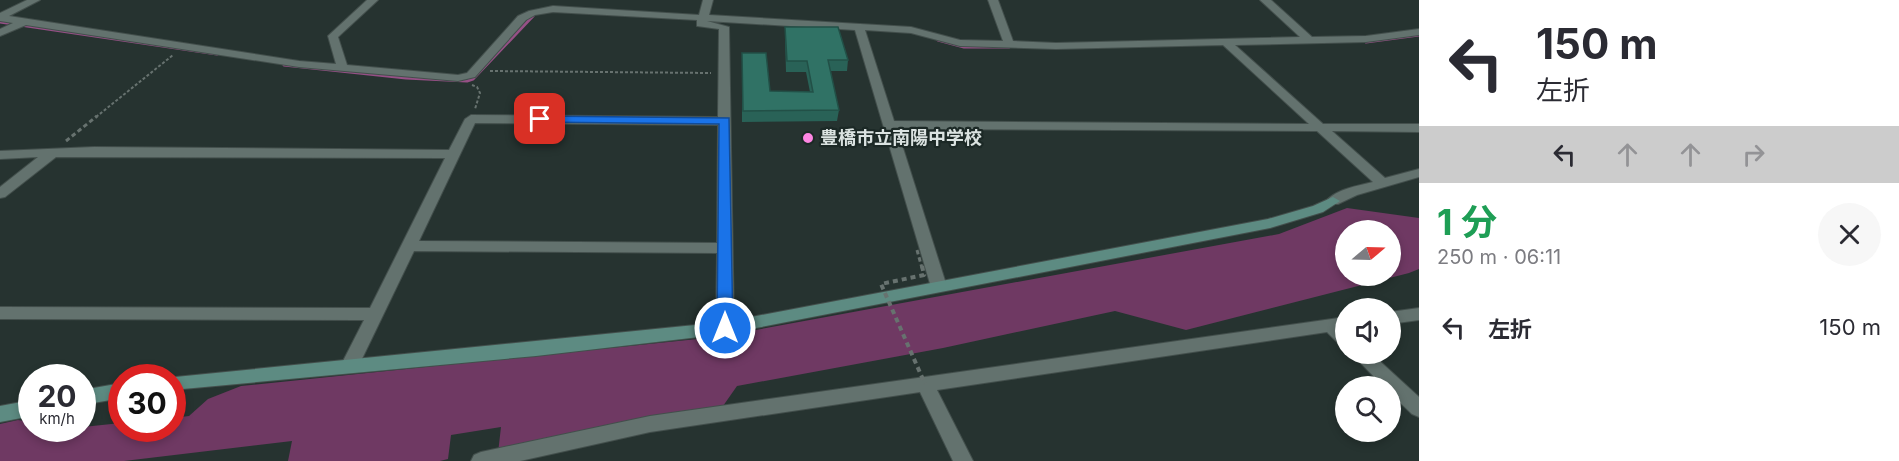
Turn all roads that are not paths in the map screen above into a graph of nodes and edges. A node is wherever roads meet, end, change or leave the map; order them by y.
1 (35, 0) edge
2 (373, 0) edge
3 (599, 0) edge
4 (708, 0) edge
5 (993, 0) edge
6 (1265, 0) edge
7 (592, 11) junction
8 (0, 17) edge
9 (702, 20) junction
10 (19, 24) junction
11 (724, 27) junction
12 (861, 31) junction
13 (1419, 32) edge
14 (0, 33) edge
15 (1309, 40) junction
16 (1010, 44) junction
17 (1226, 44) junction
18 (343, 69) junction
19 (725, 121) junction
20 (889, 125) junction
21 (1321, 128) junction
22 (1419, 128) edge
23 (51, 154) junction
24 (452, 154) junction
25 (0, 155) edge
26 (1419, 172) edge
27 (1382, 183) junction
28 (0, 194) edge
29 (409, 246) junction
30 (724, 248) junction
31 (939, 287) junction
32 (0, 313) edge
33 (376, 314) junction
34 (1419, 314) edge
35 (1401, 316) edge
36 (1335, 324) edge
37 (725, 328) junction
38 (1372, 364) edge
39 (350, 365) junction
40 (186, 382) edge
41 (925, 384) junction
42 (1419, 409) edge
43 (18, 411) edge
44 (0, 414) edge
45 (481, 461) edge
46 (963, 461) edge

1 - 8 street
2 - 18 street
3 - 7 street
4 - 9 street
5 - 16 street
6 - 15 street
7 - 9 street
7 - 18 street
8 - 10 street
9 - 11 street
9 - 12 street
10 - 14 street
10 - 18 street
11 - 12 street
11 - 19 street
12 - 16 street
12 - 20 street
13 - 15 street
15 - 17 street
16 - 17 street
17 - 21 street
19 - 24 street
19 - 30 street
20 - 21 street
20 - 31 street
21 - 22 street
21 - 27 street
23 - 24 street
23 - 25 street
23 - 28 street
24 - 29 street
26 - 27 street
27 - 31 street
29 - 30 street
29 - 33 street
30 - 37 street
31 - 37 street
32 - 33 street
33 - 39 street
34 - 35 street
36 - 41 street
37 - 39 street
38 - 42 street
39 - 40 street
41 - 45 street
41 - 46 street
43 - 44 street

